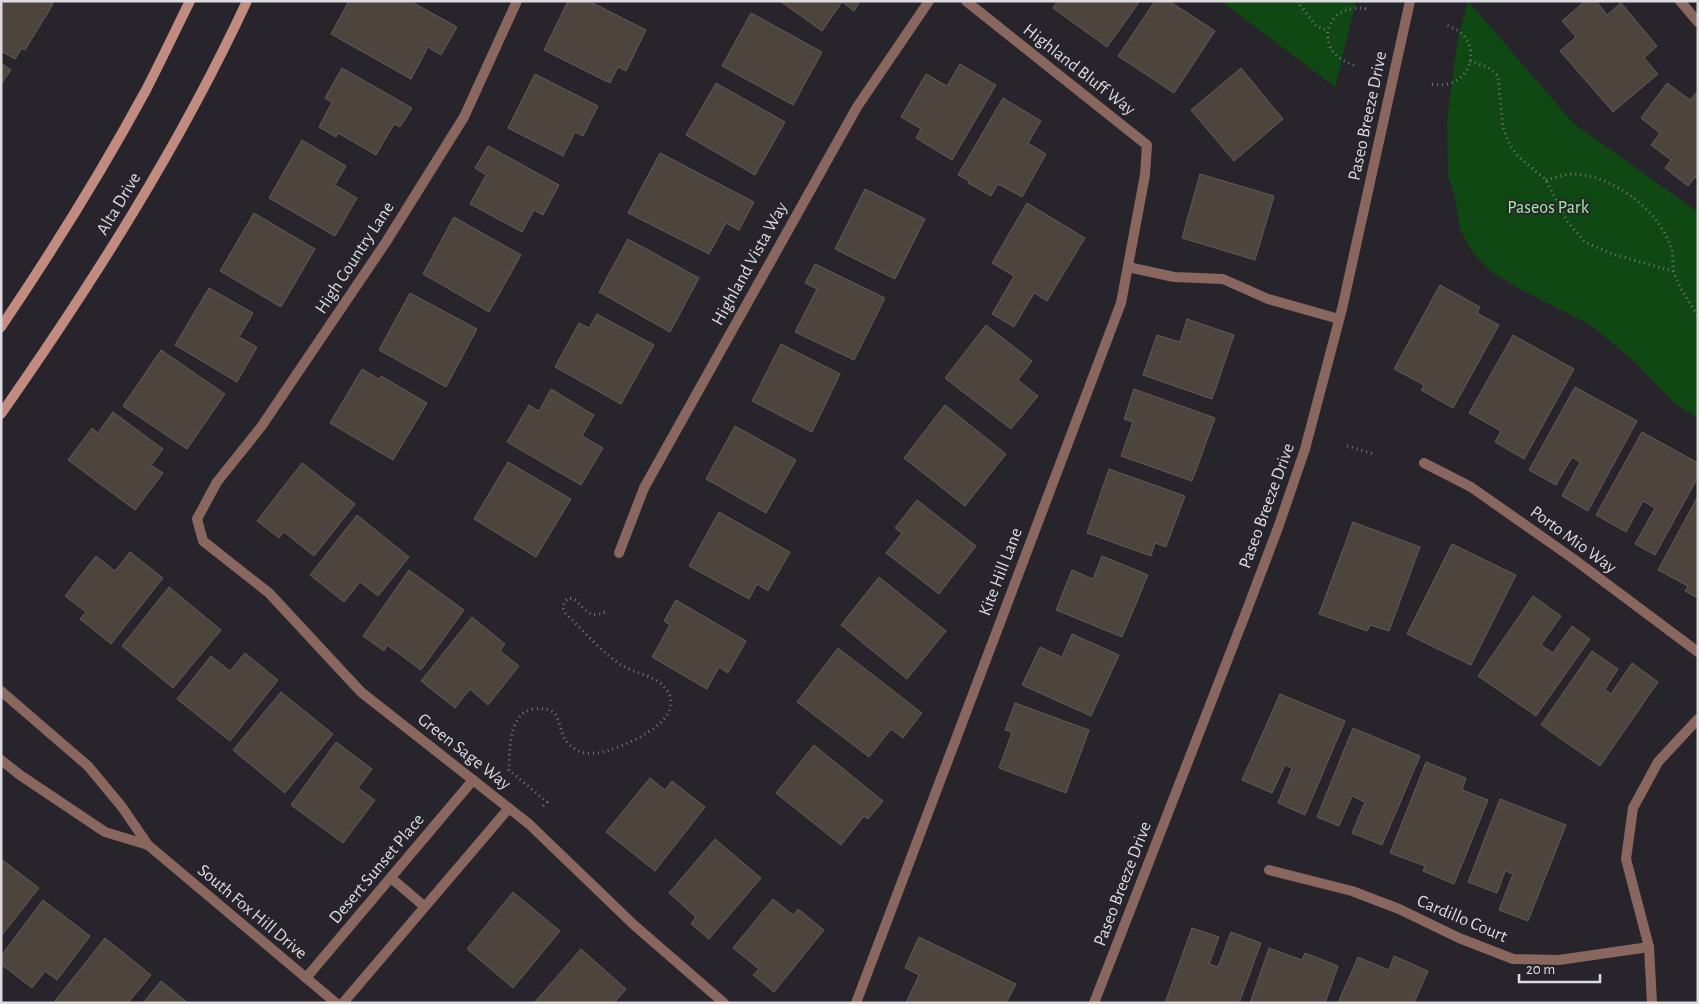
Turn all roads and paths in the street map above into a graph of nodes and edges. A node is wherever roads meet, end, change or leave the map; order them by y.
1 (190, 1) edge
2 (247, 1) edge
3 (517, 1) edge
4 (929, 1) edge
5 (966, 1) edge
6 (1296, 1) edge
7 (1410, 1) edge
8 (1680, 1) edge
9 (1366, 8) dead end
10 (1698, 22) edge
11 (1444, 25) dead end
12 (1328, 31) junction
13 (1470, 61) junction
14 (1354, 65) dead end
15 (1432, 84) dead end
16 (1147, 145) joint
17 (1546, 180) junction
18 (1128, 267) junction
19 (1673, 271) junction
20 (1698, 316) edge
21 (1340, 319) junction
22 (1, 326) edge
23 (1, 414) edge
24 (1347, 446) dead end
25 (1374, 454) dead end
26 (1424, 463) dead end
27 (197, 519) joint
28 (619, 553) dead end
29 (604, 612) dead end
30 (1698, 652) edge
31 (1, 691) edge
32 (1698, 718) edge
33 (1, 760) edge
34 (473, 780) junction
35 (543, 806) dead end
36 (509, 808) junction
37 (148, 846) junction
38 (1269, 870) dead end
39 (391, 878) junction
40 (424, 906) junction
41 (1648, 947) junction
42 (306, 978) junction
43 (336, 1003) edge
44 (343, 1003) edge
45 (724, 1003) edge
46 (856, 1003) edge
47 (1094, 1003) edge
48 (1652, 1003) edge

1 - 22 main road, Alta Drive
2 - 23 main road, Alta Drive
3 - 27 street, High Country Lane
4 - 28 street, Highland Vista Way
5 - 16 street, Highland Bluff Way
6 - 12 path
7 - 21 street, Paseo Breeze Drive
8 - 10 street
9 - 12 path
11 - 13 path
12 - 14 path
13 - 15 path
13 - 17 path
16 - 18 street, Kite Hill Lane
17 - 19 path
17 - 19 path
18 - 21 street
18 - 46 street, Kite Hill Lane
19 - 20 path
21 - 47 street, Paseo Breeze Drive
24 - 25 path
26 - 30 street, Porto Mio Way
27 - 34 street, Green Sage Way
29 - 35 path
31 - 37 street, South Fox Hill Drive
32 - 41 street
33 - 37 street, South Fox Hill Drive
34 - 36 street, Green Sage Way
34 - 39 street, Desert Sunset Place
36 - 40 street
36 - 45 street, Green Sage Way
37 - 42 street, South Fox Hill Drive
38 - 41 street, Cardillo Court
39 - 40 street
39 - 42 street, Desert Sunset Place
40 - 44 street
41 - 48 street
42 - 43 street, South Fox Hill Drive

